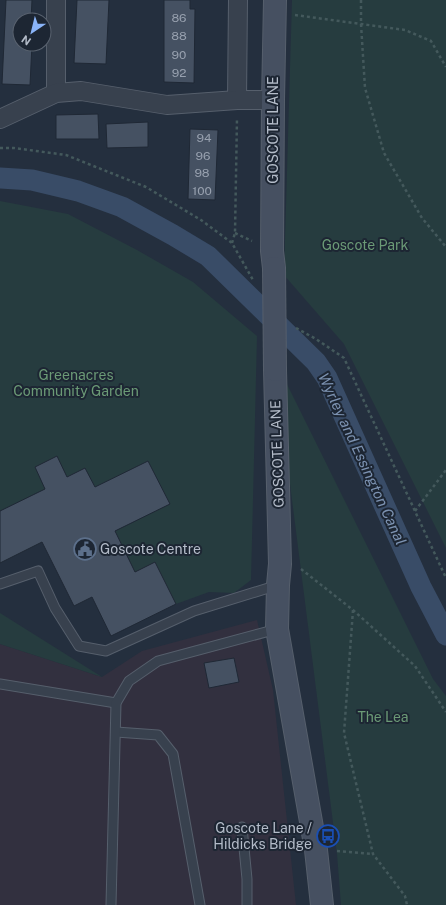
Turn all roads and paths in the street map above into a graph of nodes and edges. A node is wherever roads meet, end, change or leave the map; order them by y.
1 (56, 0) edge
2 (238, 0) edge
3 (275, 0) edge
4 (361, 0) edge
5 (292, 15) dead end
6 (361, 24) junction
7 (446, 67) edge
8 (56, 93) junction
9 (237, 100) junction
10 (273, 100) junction
11 (0, 119) edge
12 (232, 243) dead end
13 (446, 247) edge
14 (446, 470) edge
15 (415, 511) dead end
16 (279, 575) junction
17 (0, 584) edge
18 (353, 610) junction
19 (278, 629) junction
20 (0, 684) edge
21 (116, 703) junction
22 (446, 712) edge
23 (116, 732) junction
24 (242, 828) dead end
25 (316, 850) junction
26 (373, 854) junction
27 (111, 905) edge
28 (200, 905) edge
29 (247, 905) edge
30 (322, 905) edge
31 (407, 905) edge

1 - 8 street
2 - 9 street
3 - 10 street, GOSCOTE LANE
4 - 6 path
5 - 6 path
6 - 7 path
6 - 13 path
8 - 9 street
8 - 11 street
9 - 10 street
9 - 12 path
10 - 16 street, GOSCOTE LANE, bridge
14 - 15 path
16 - 17 lane
16 - 18 path
16 - 19 street, GOSCOTE LANE
18 - 22 path
18 - 26 path
19 - 21 lane
19 - 25 street, GOSCOTE LANE
20 - 21 lane
21 - 23 lane
23 - 27 lane
23 - 28 lane
24 - 29 lane
25 - 26 path
25 - 30 street, GOSCOTE LANE
26 - 31 path

